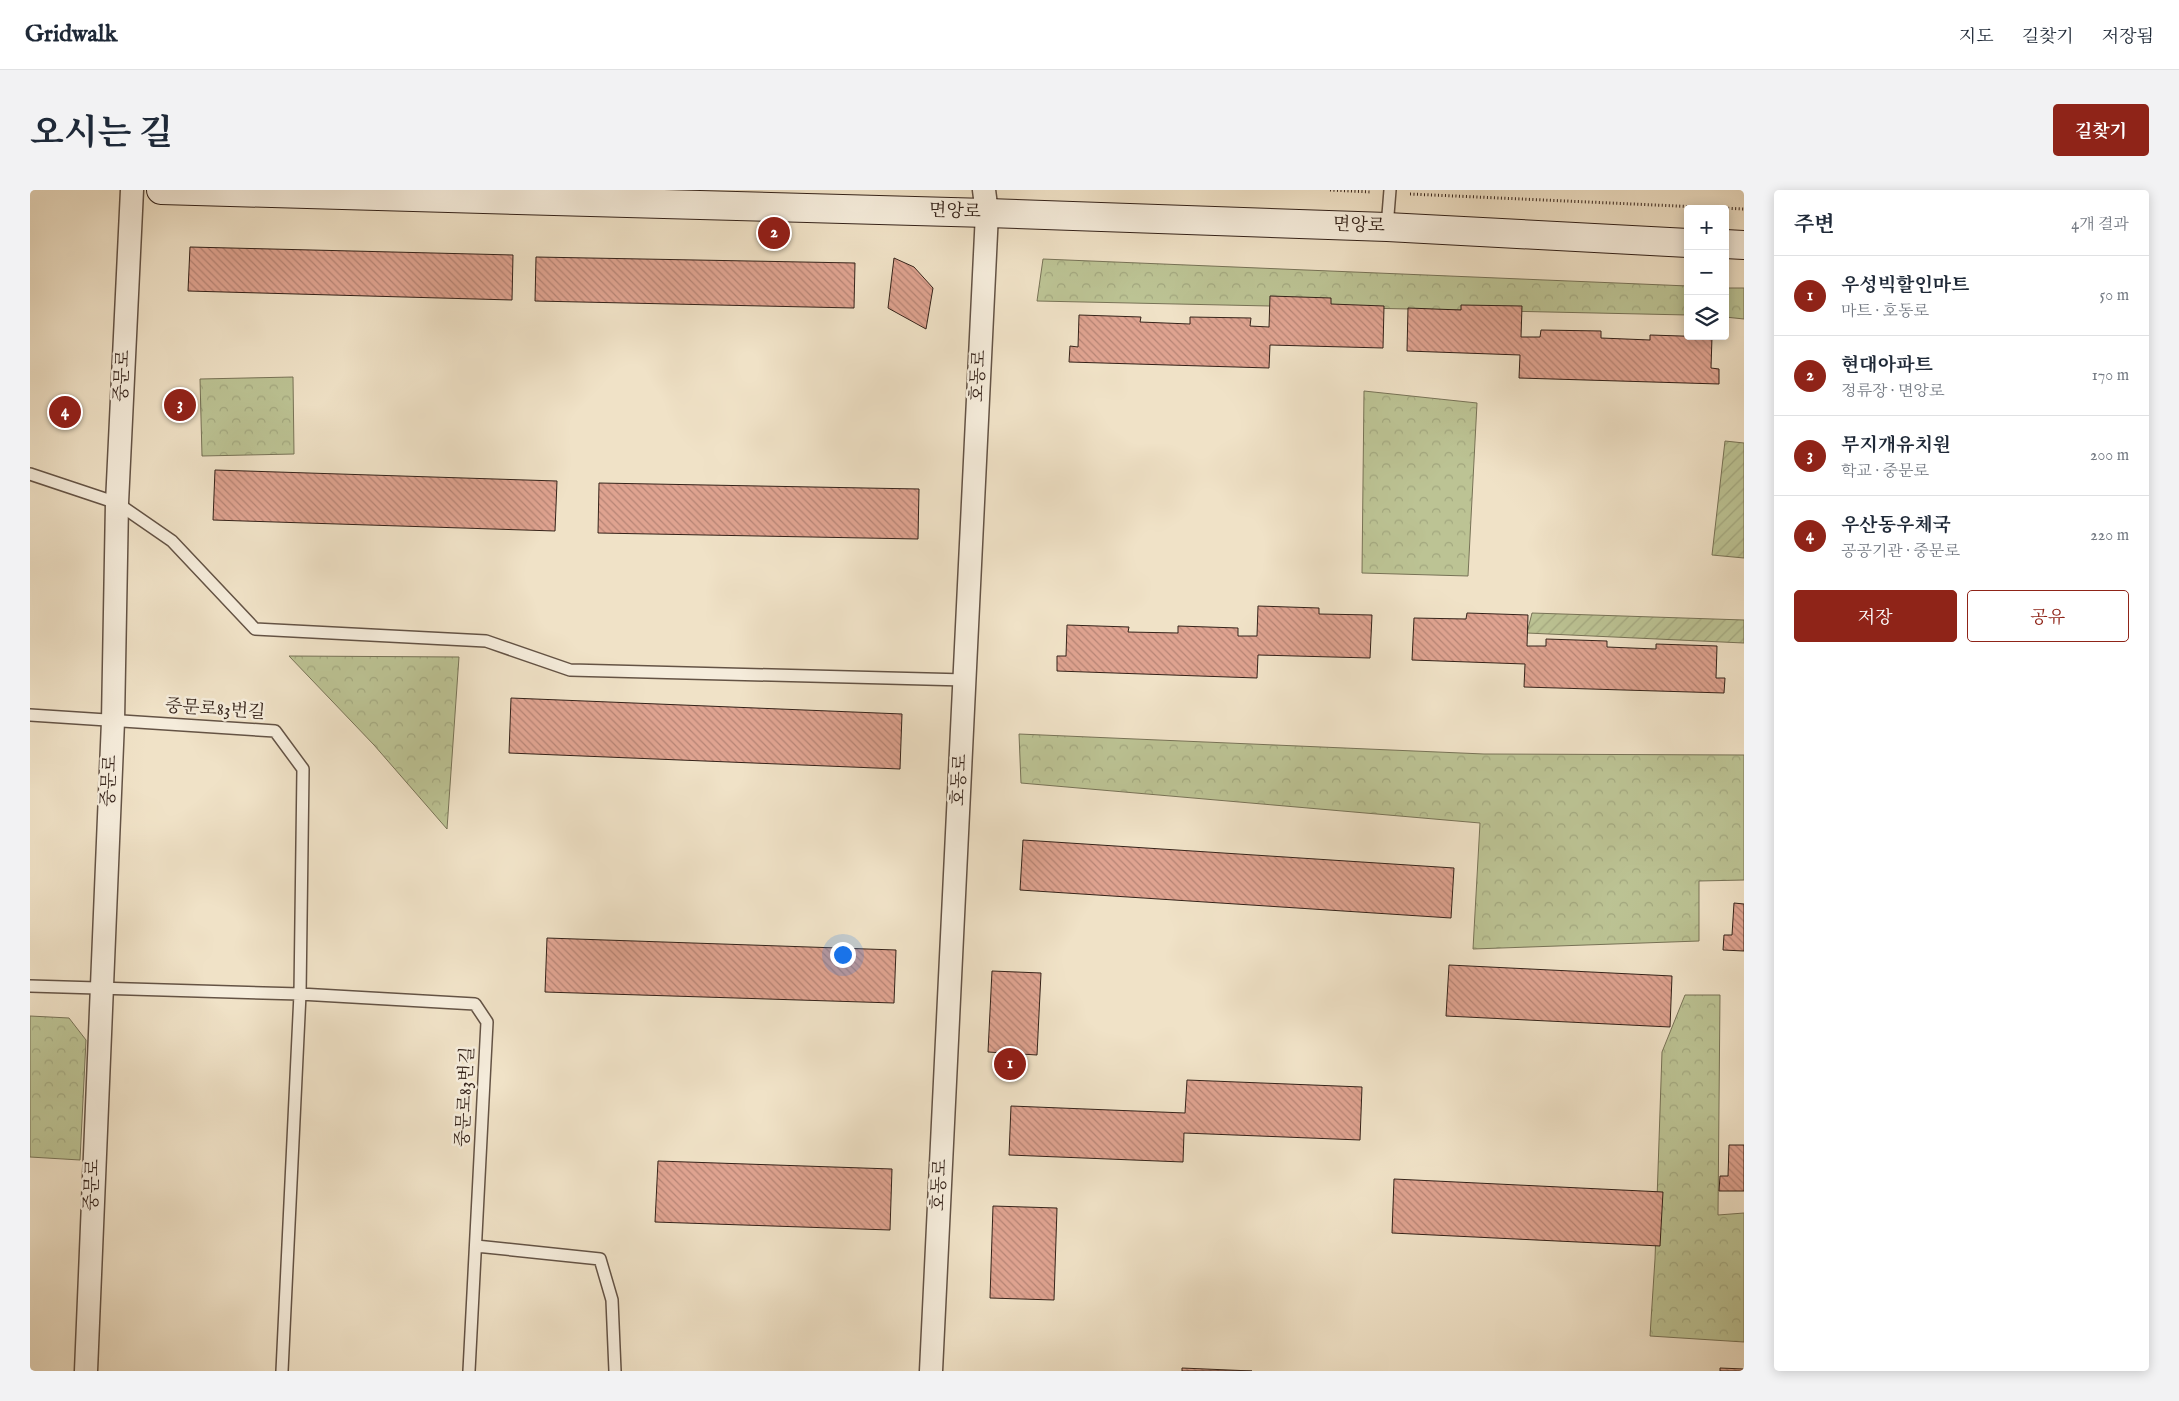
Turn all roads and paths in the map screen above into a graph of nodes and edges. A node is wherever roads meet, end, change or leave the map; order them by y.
1 (132, 190) edge
2 (161, 190) edge
3 (1330, 190) edge
4 (1390, 191) edge
5 (986, 202) edge
6 (1744, 209) edge
7 (1387, 227) junction
8 (1684, 243) edge
9 (1729, 244) edge
10 (1744, 246) edge
11 (30, 474) edge
12 (117, 503) junction
13 (965, 680) junction
14 (30, 715) edge
15 (113, 721) junction
16 (30, 986) edge
17 (101, 989) junction
18 (300, 994) junction
19 (476, 1246) junction
20 (86, 1371) edge
21 (282, 1371) edge
22 (469, 1371) edge
23 (615, 1371) edge
24 (931, 1371) edge

1 - 12 street, 중문로
2 - 5 main road, 면앙로
3 - 4 path
4 - 6 path
4 - 7 lane
5 - 7 main road, 면앙로
5 - 13 street, 호동로
7 - 8 main road, 면앙로
9 - 10 main road
11 - 12 lane
12 - 13 lane
12 - 15 street, 중문로
13 - 24 street, 호동로
14 - 15 lane, 중문로83번길
15 - 17 street, 중문로
15 - 18 lane, 중문로83번길
16 - 17 lane, 중문로83번길
17 - 18 lane, 중문로83번길
17 - 20 street, 중문로
18 - 19 lane, 중문로83번길
18 - 21 lane, 중문로83번길
19 - 22 lane, 중문로83번길
19 - 23 lane

